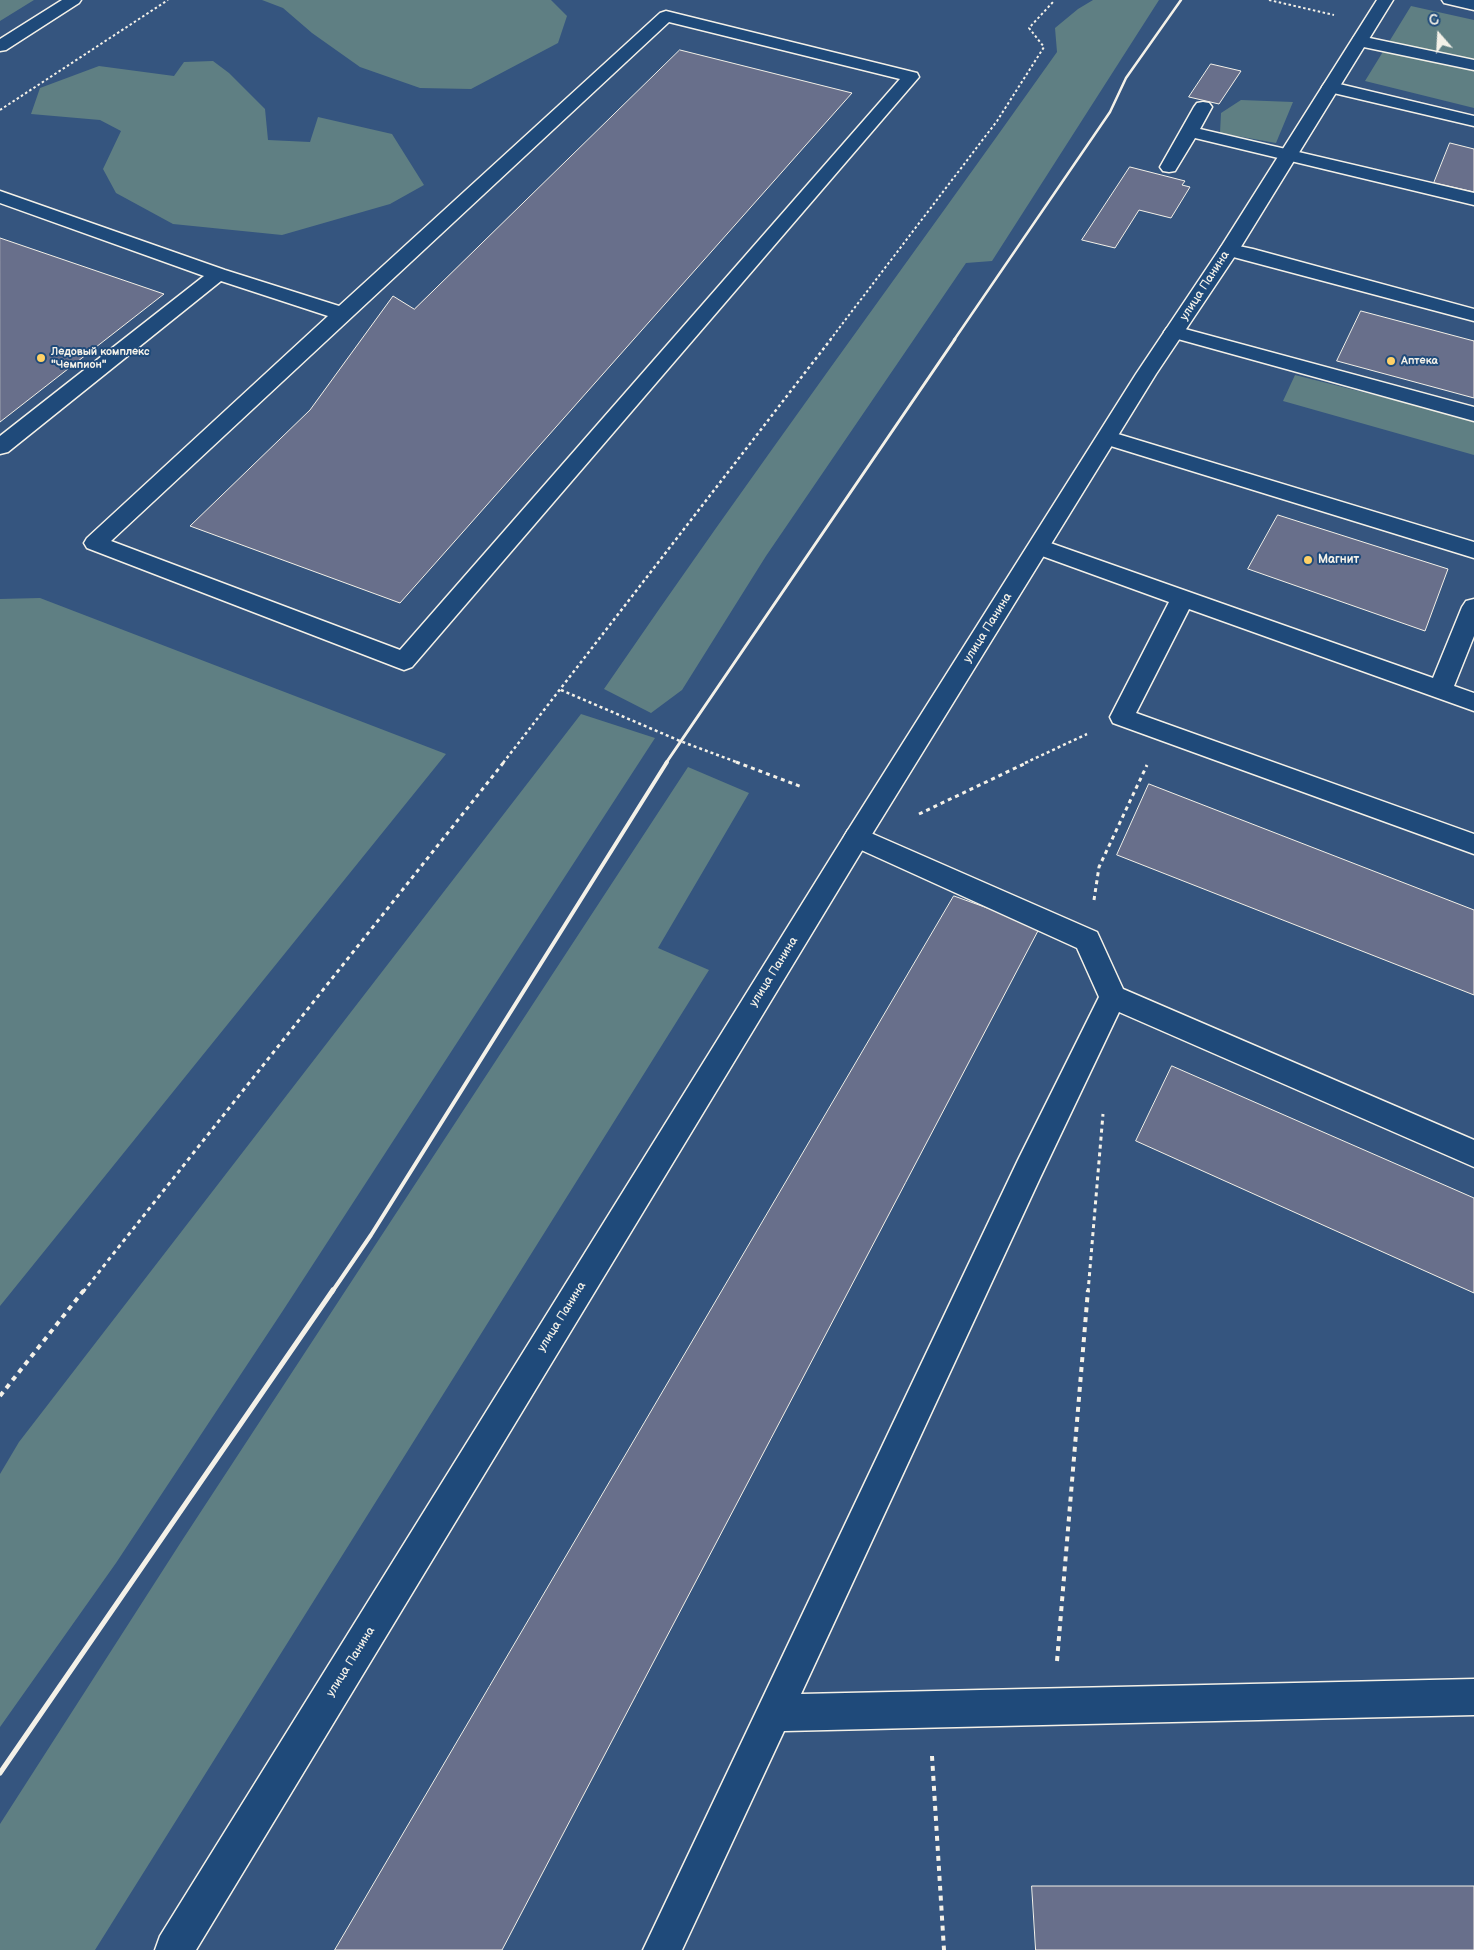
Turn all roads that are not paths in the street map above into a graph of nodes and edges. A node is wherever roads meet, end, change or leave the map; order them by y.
1 (73, 0) edge
2 (1385, 0) edge
3 (1450, 0) edge
4 (1474, 5) edge
5 (1360, 41) junction
6 (0, 46) edge
7 (1474, 65) edge
8 (1331, 87) junction
9 (1203, 107) dead end
10 (1474, 120) edge
11 (1190, 132) junction
12 (1290, 154) junction
13 (1169, 167) dead end
14 (0, 197) edge
15 (1474, 199) edge
16 (1228, 250) junction
17 (218, 274) junction
18 (342, 314) junction
19 (1474, 315) edge
20 (1174, 332) junction
21 (1474, 414) edge
22 (1108, 438) junction
23 (0, 447) edge
24 (1039, 548) junction
25 (1474, 550) edge
26 (1183, 598) junction
27 (1474, 607) edge
28 (1440, 690) junction
29 (1474, 702) edge
30 (857, 837) junction
31 (1474, 844) edge
32 (1113, 997) junction
33 (1474, 1154) edge
34 (1474, 1697) edge
35 (773, 1713) junction
36 (174, 1950) edge
37 (662, 1950) edge

1 - 6 street
2 - 5 street, улица Панина
3 - 4 street
5 - 7 street
5 - 8 street, улица Панина
8 - 10 street
8 - 12 street, улица Панина
9 - 11 street
11 - 12 street
11 - 13 street
12 - 15 street
12 - 16 street, улица Панина
14 - 17 street
16 - 19 street
16 - 20 street, улица Панина
17 - 18 street
17 - 23 street
18 - 18 street
20 - 21 street
20 - 22 street, улица Панина
22 - 24 street, улица Панина
22 - 25 street
24 - 26 street
24 - 30 street, улица Панина
26 - 28 street
26 - 31 street
27 - 28 street
28 - 29 street
30 - 32 street
30 - 36 street, улица Панина
32 - 33 street
32 - 35 street
34 - 35 street
35 - 37 street

